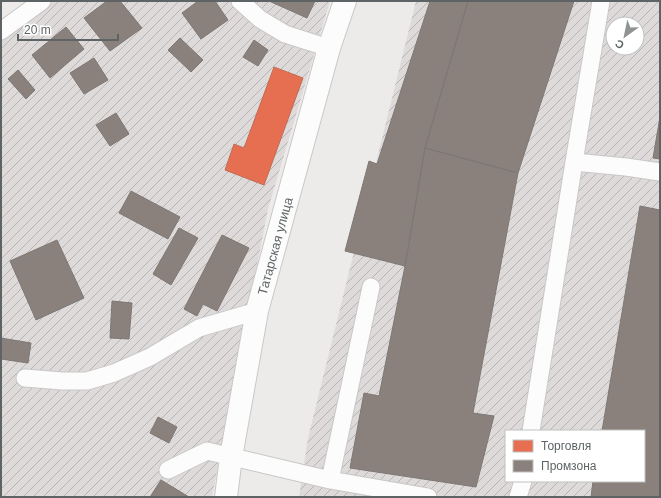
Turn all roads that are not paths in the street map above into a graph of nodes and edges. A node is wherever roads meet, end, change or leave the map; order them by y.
1 (42, 1) edge
2 (240, 1) edge
3 (345, 1) edge
4 (601, 1) edge
5 (1, 31) edge
6 (329, 48) junction
7 (574, 162) junction
8 (660, 172) edge
9 (371, 287) dead end
10 (257, 311) junction
11 (25, 378) dead end
12 (531, 430) edge
13 (231, 457) junction
14 (168, 470) dead end
15 (330, 480) junction
16 (523, 482) edge
17 (226, 497) edge
18 (428, 497) edge
19 (518, 497) edge

1 - 5 lane
2 - 6 lane
3 - 6 street, Татарская улица
4 - 7 lane
6 - 10 street, Татарская улица
7 - 8 lane
7 - 12 lane
9 - 15 lane
10 - 11 lane
10 - 13 street, Татарская улица
13 - 14 lane
13 - 15 lane
13 - 17 street, Татарская улица
15 - 18 lane
16 - 19 lane

